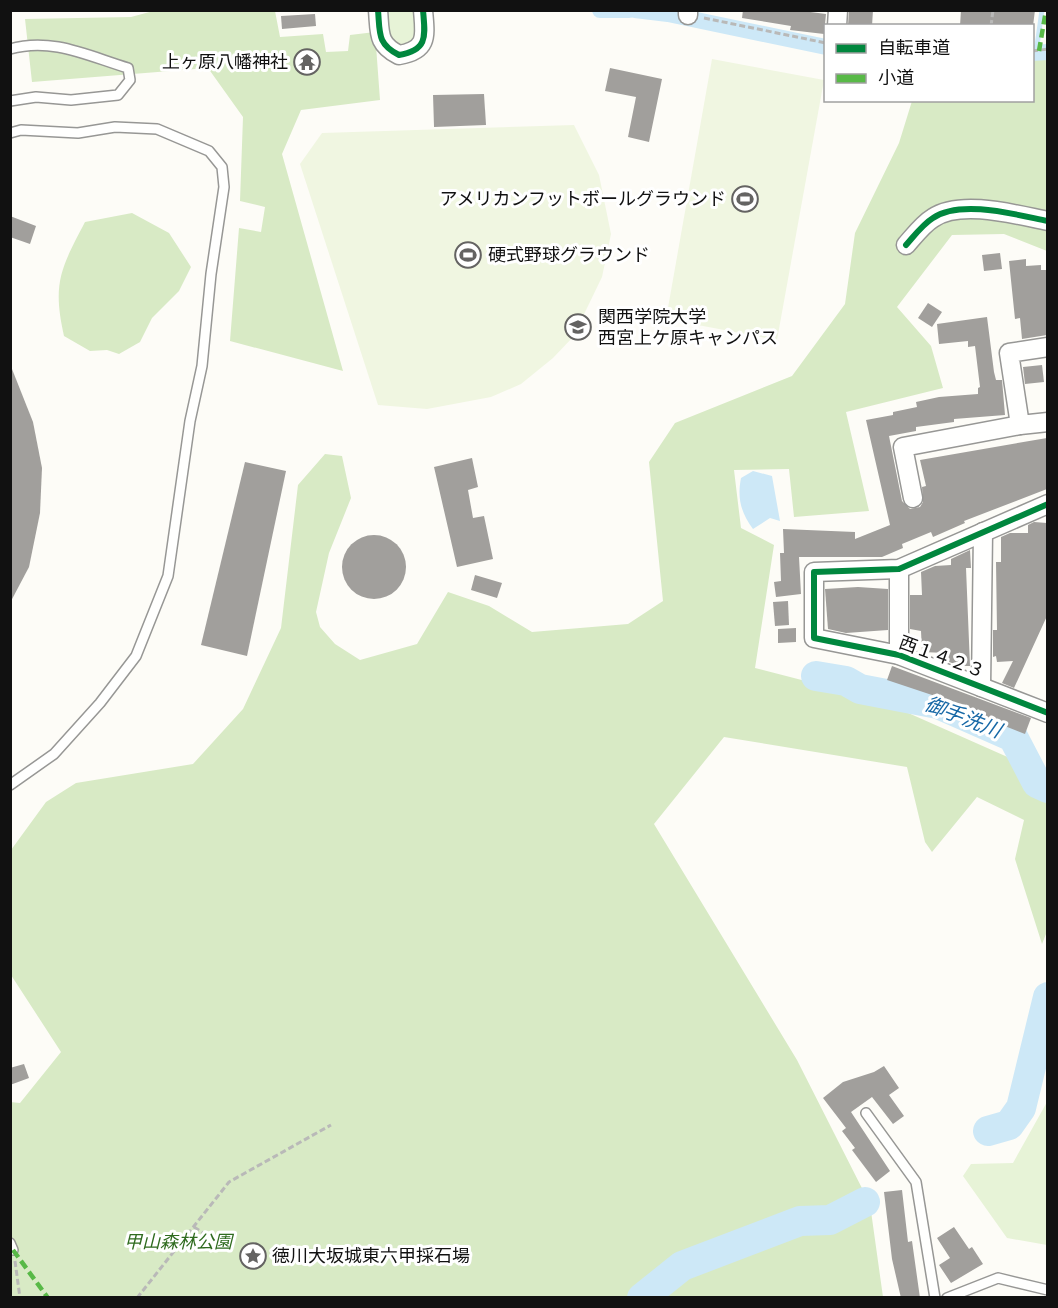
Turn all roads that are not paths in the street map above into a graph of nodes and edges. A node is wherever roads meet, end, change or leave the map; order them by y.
1 (378, 10) edge
2 (423, 10) edge
3 (10, 49) edge
4 (10, 100) edge
5 (10, 133) edge
6 (1047, 221) edge
7 (906, 245) dead end
8 (1047, 347) edge
9 (1047, 422) edge
10 (1020, 425) junction
11 (913, 498) dead end
12 (1047, 504) edge
13 (983, 532) junction
14 (899, 569) junction
15 (899, 655) junction
16 (981, 687) junction
17 (1047, 713) edge
18 (10, 785) edge
19 (866, 1113) dead end
20 (1047, 1290) edge
21 (935, 1298) edge
22 (947, 1298) edge

1 - 2 street
3 - 4 lane
5 - 18 lane
6 - 7 street
8 - 10 street
9 - 10 street
10 - 11 street
12 - 13 street, 西１４２３
13 - 14 street, 西１４２３
13 - 16 street
14 - 15 street
14 - 15 street, 西１４２３
15 - 16 street, 西１４２３
16 - 17 street, 西１４２３
19 - 21 lane
20 - 22 lane

